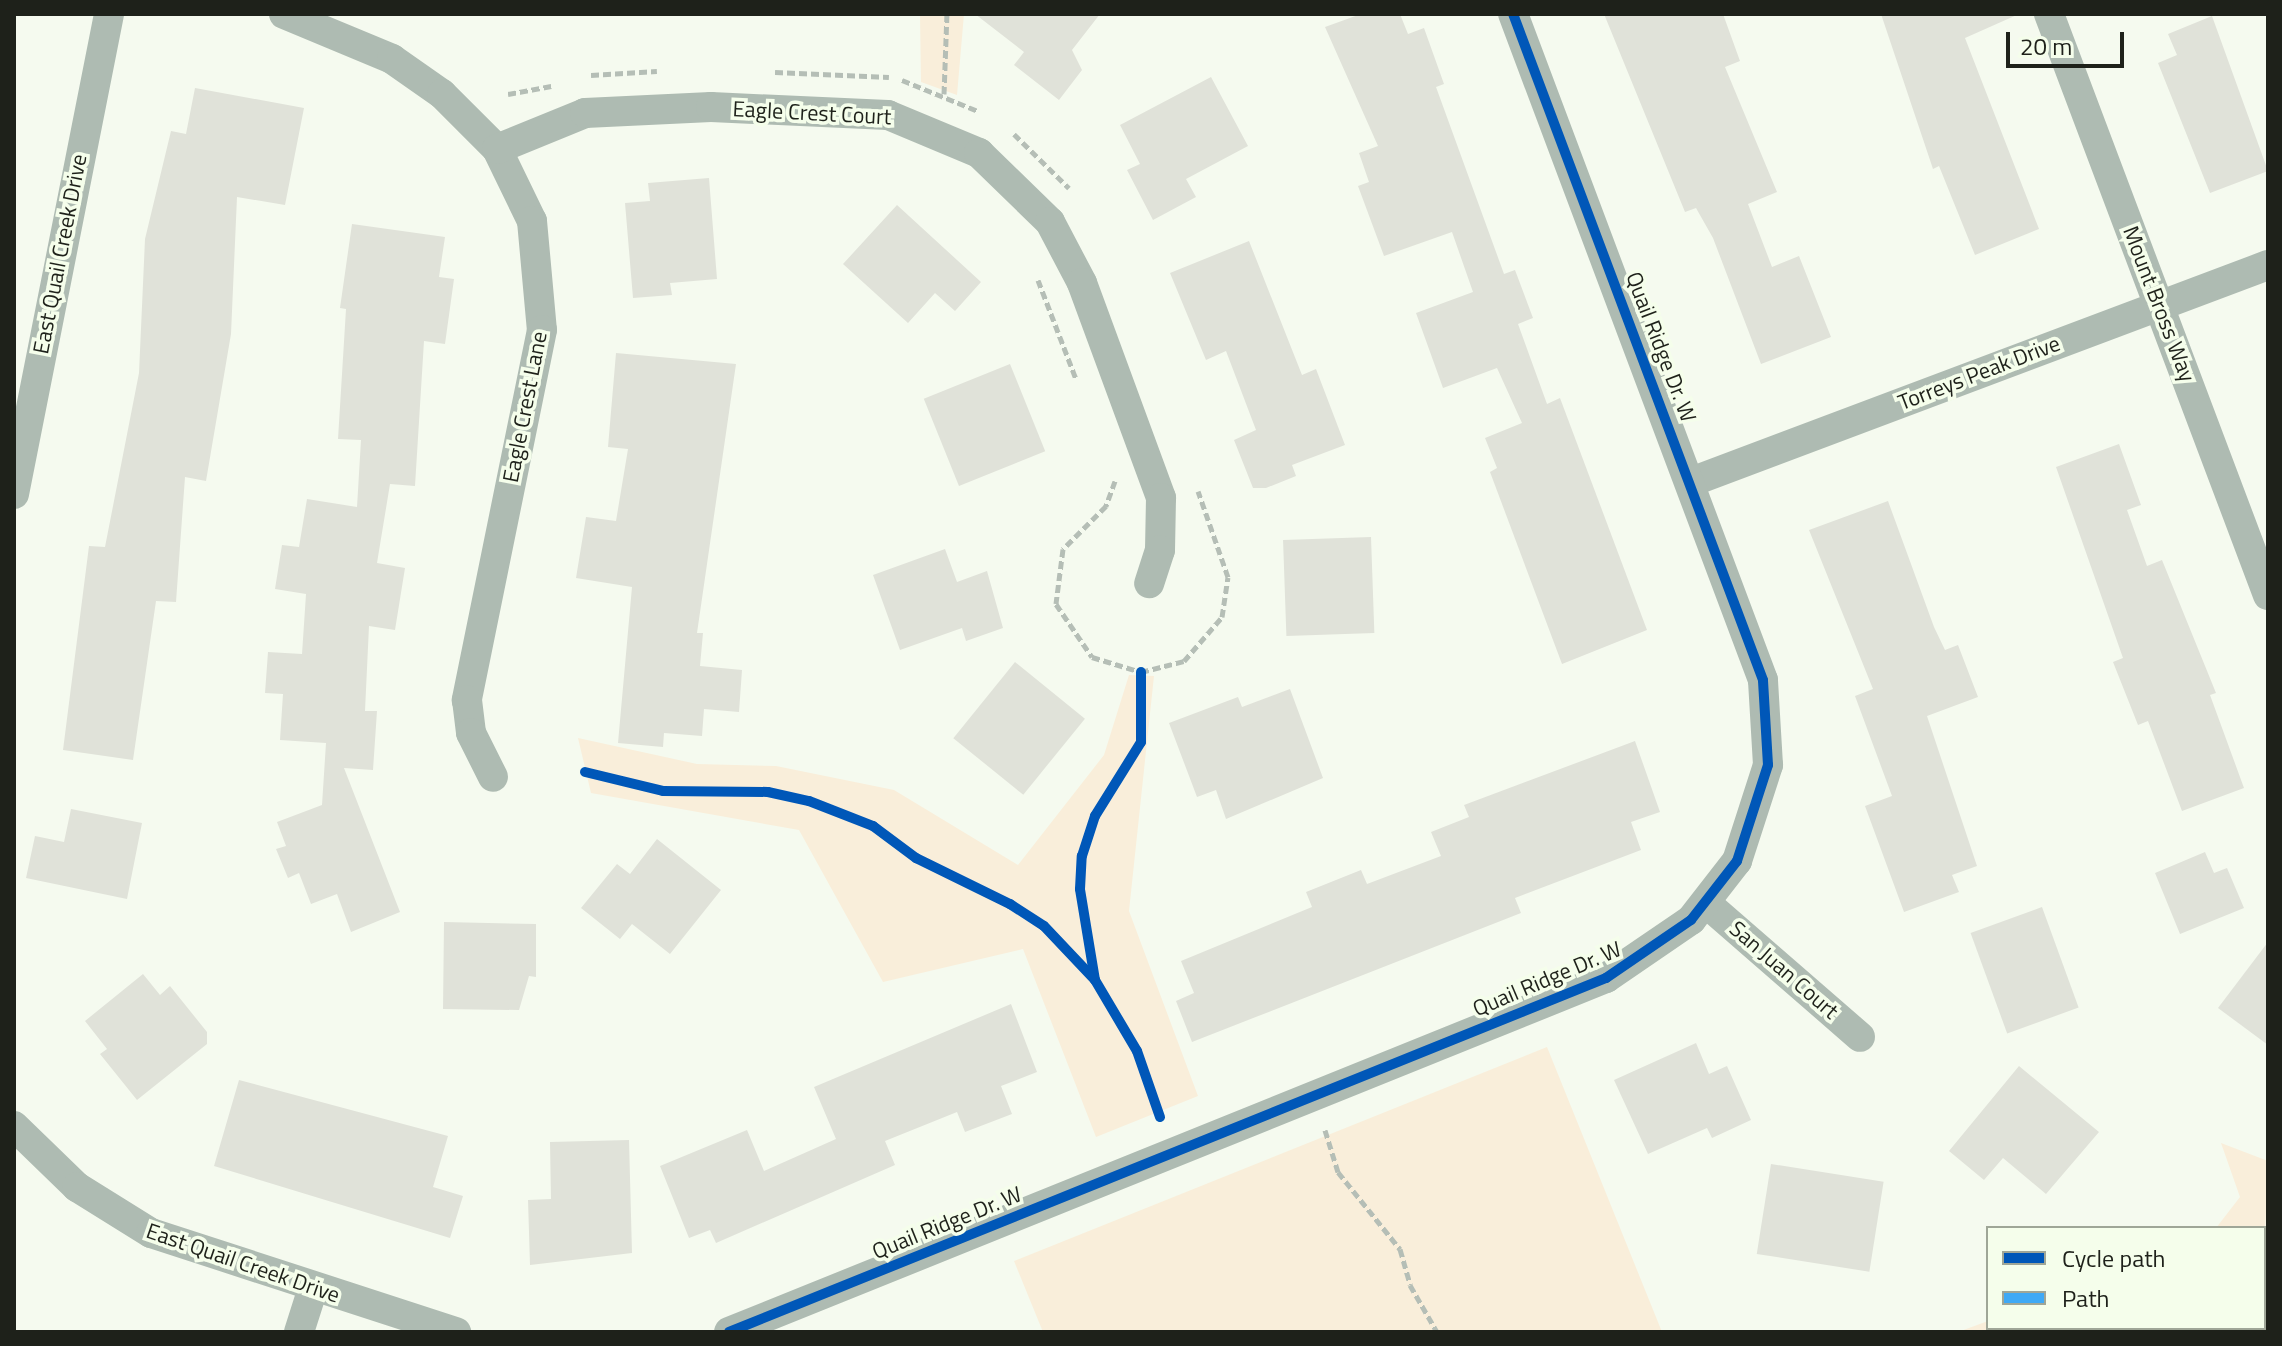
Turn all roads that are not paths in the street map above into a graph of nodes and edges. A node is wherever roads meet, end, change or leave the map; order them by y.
1 (109, 14) edge
2 (284, 14) edge
3 (1513, 14) edge
4 (2049, 14) edge
5 (497, 149) junction
6 (2268, 265) edge
7 (2159, 306) junction
8 (1691, 482) junction
9 (14, 494) edge
10 (1149, 583) dead end
11 (2268, 595) edge
12 (493, 777) dead end
13 (1706, 903) junction
14 (1860, 1037) dead end
15 (14, 1126) edge
16 (313, 1288) junction
17 (299, 1332) edge
18 (456, 1332) edge
19 (729, 1332) edge

1 - 9 street, East Quail Creek Drive
2 - 5 street, Eagle Crest Lane
3 - 8 street, Quail Ridge Dr. W
4 - 7 street, Mount Bross Way
5 - 10 street, Eagle Crest Court
5 - 12 street, Eagle Crest Lane
6 - 7 street, Torreys Peak Drive
7 - 8 street, Torreys Peak Drive
7 - 11 street, Mount Bross Way
8 - 13 street, Quail Ridge Dr. W
13 - 14 street, San Juan Court
13 - 19 street, Quail Ridge Dr. W
15 - 16 street, East Quail Creek Drive
16 - 17 street
16 - 18 street, East Quail Creek Drive

